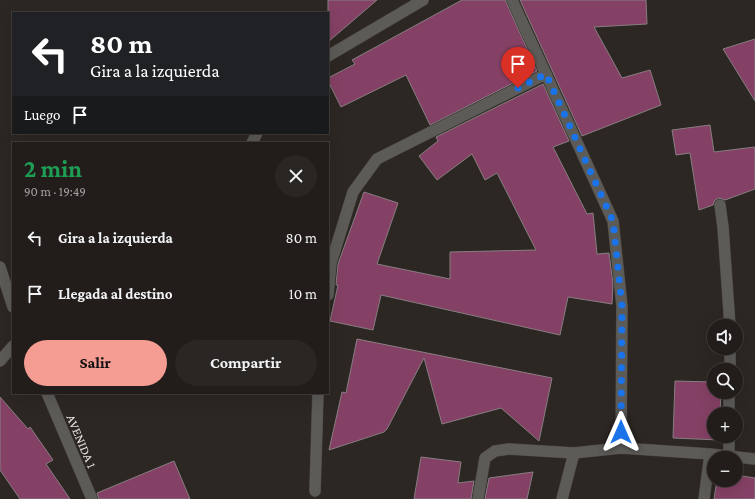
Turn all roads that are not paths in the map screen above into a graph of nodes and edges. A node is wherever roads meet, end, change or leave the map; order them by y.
1 (422, 0) edge
2 (512, 0) edge
3 (329, 55) edge
4 (546, 74) junction
5 (720, 205) dead end
6 (0, 267) edge
7 (329, 284) edge
8 (12, 304) edge
9 (730, 319) edge
10 (12, 347) edge
11 (0, 361) edge
12 (47, 394) edge
13 (318, 394) edge
14 (621, 448) junction
15 (574, 453) junction
16 (707, 454) edge
17 (743, 458) edge
18 (755, 459) edge
19 (707, 476) edge
20 (315, 491) dead end
21 (92, 499) edge
22 (478, 499) edge
23 (562, 499) edge
24 (704, 499) edge

1 - 3 street
2 - 4 street
4 - 7 street
4 - 14 street
5 - 9 street
6 - 8 street
10 - 11 street
12 - 21 street, AVENIDA 1
13 - 20 street
14 - 15 street
14 - 16 street
15 - 22 street
15 - 23 street
17 - 18 street
19 - 24 street

